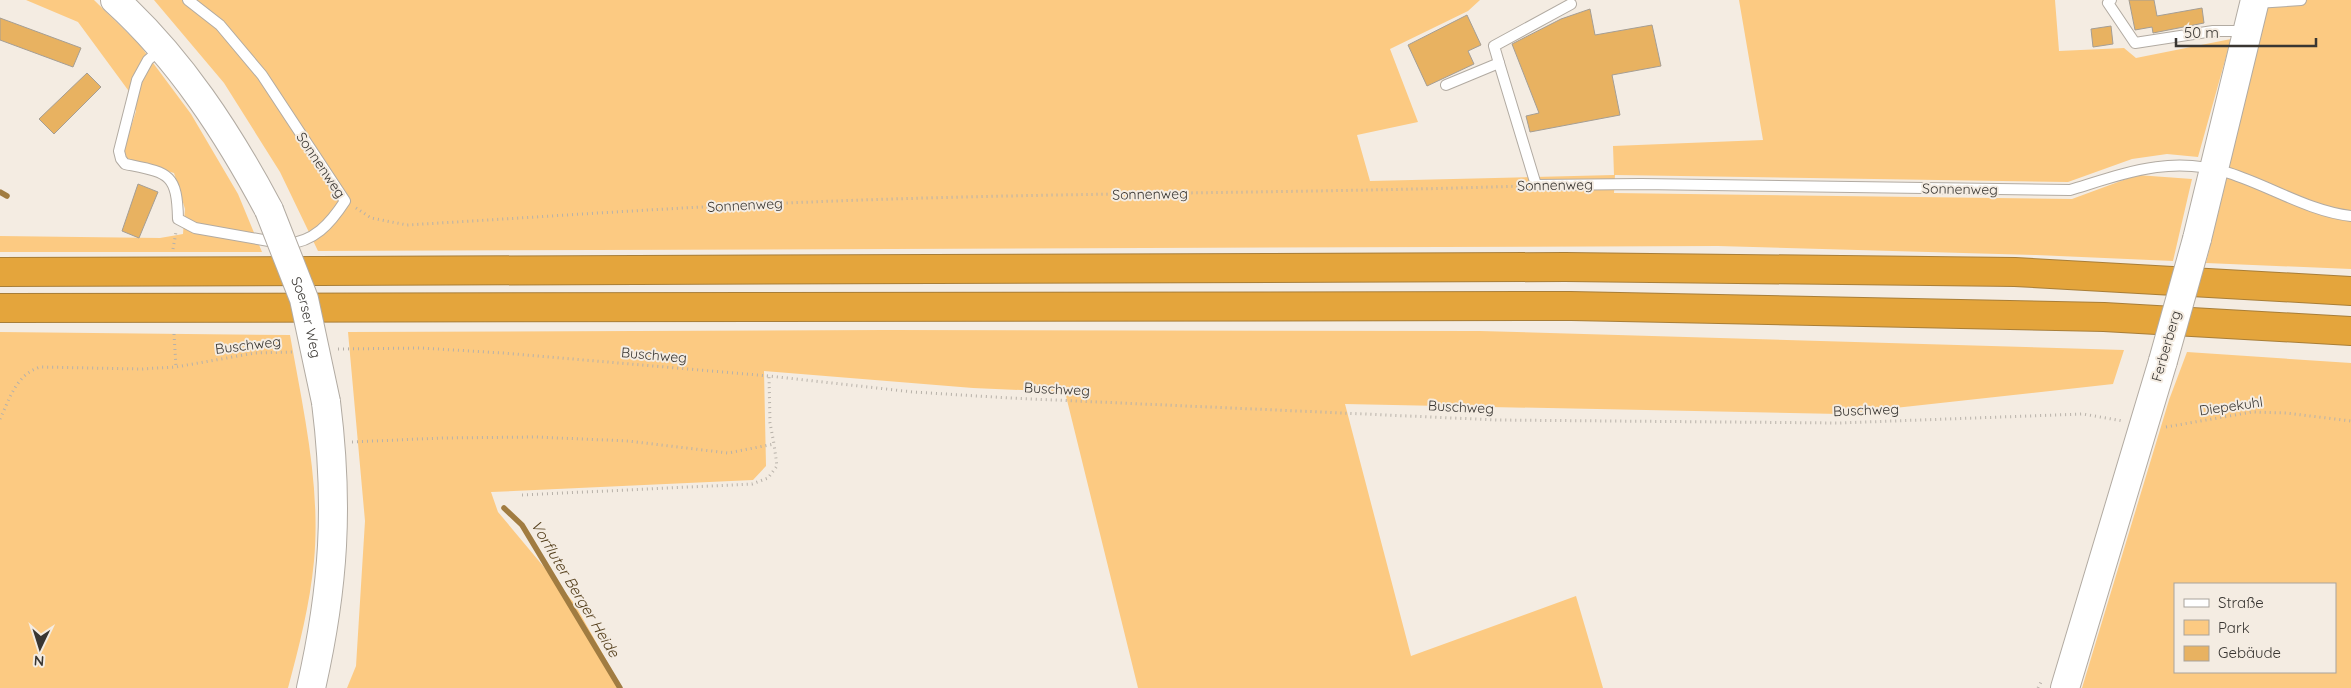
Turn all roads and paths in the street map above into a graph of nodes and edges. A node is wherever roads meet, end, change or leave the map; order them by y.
1 (115, 0) edge
2 (188, 0) edge
3 (2111, 0) edge
4 (2301, 0) edge
5 (2255, 2) edge
6 (1571, 4) dead end
7 (2248, 31) junction
8 (162, 48) junction
9 (1499, 63) junction
10 (1446, 84) dead end
11 (2214, 169) junction
12 (1536, 185) junction
13 (345, 201) junction
14 (2351, 216) edge
15 (0, 272) edge
16 (2351, 291) edge
17 (0, 308) edge
18 (2351, 331) edge
19 (174, 334) dead end
20 (337, 350) dead end
21 (300, 351) dead end
22 (176, 367) junction
23 (769, 376) junction
24 (0, 419) edge
25 (2351, 421) edge
26 (2143, 426) junction
27 (352, 442) dead end
28 (774, 444) junction
29 (522, 495) dead end
30 (311, 688) edge
31 (2065, 688) edge

1 - 8 main road, Soerser Weg
2 - 13 lane, Sonnenweg
3 - 7 lane
4 - 5 lane
5 - 7 main road, Ferberberg
6 - 9 lane
7 - 11 main road, Ferberberg
8 - 13 lane
8 - 30 main road, Soerser Weg, bridge
9 - 10 lane
9 - 12 lane
11 - 12 lane, Sonnenweg
11 - 14 lane, Sonnenweg
11 - 26 main road, Ferberberg, bridge
12 - 13 path, Sonnenweg
15 - 16 highway
17 - 18 highway
19 - 22 path
20 - 23 path, Buschweg
21 - 22 path, Buschweg
22 - 24 path, Buschweg
23 - 26 path, Buschweg
23 - 28 path
25 - 26 path, Diepekuhl
26 - 31 main road, Ferberberg
27 - 28 path
28 - 29 path

